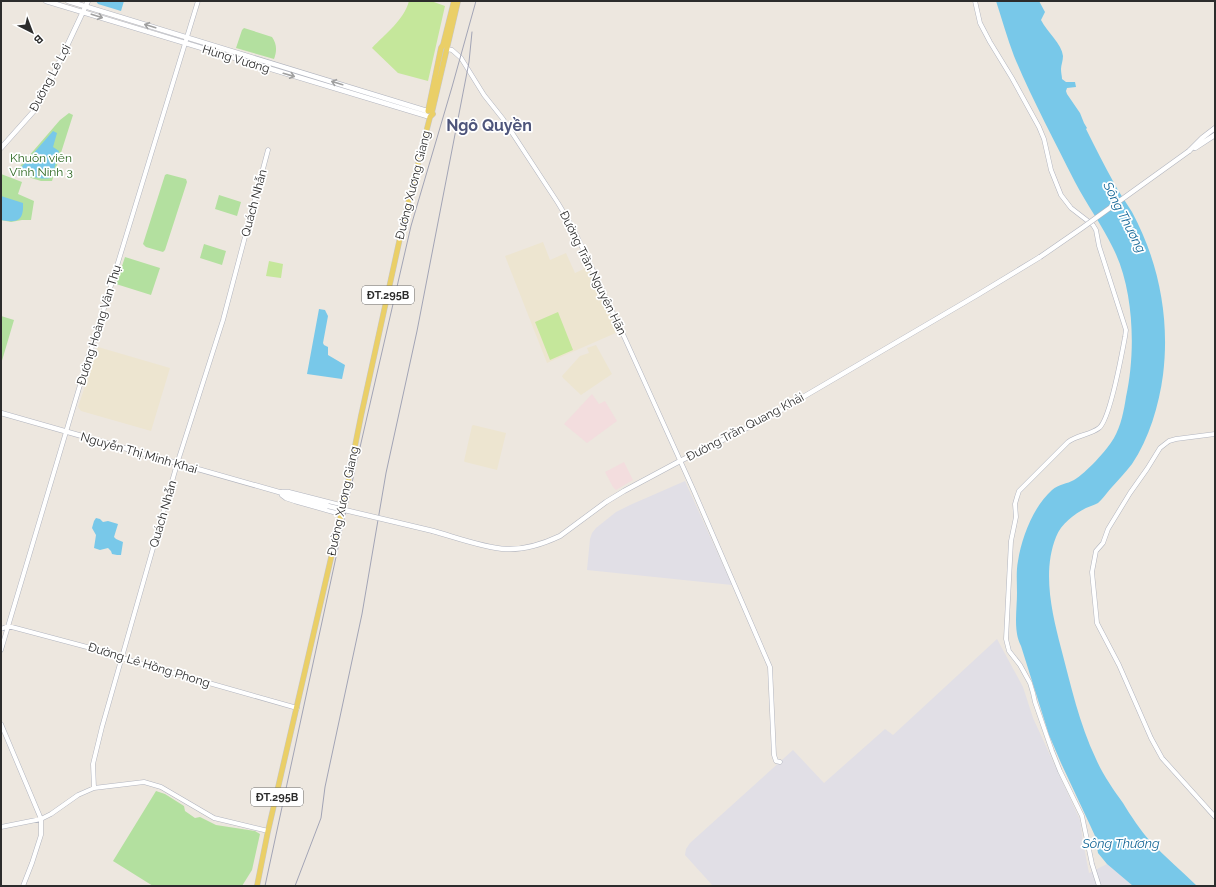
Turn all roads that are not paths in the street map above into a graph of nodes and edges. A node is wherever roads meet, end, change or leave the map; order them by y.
1 (46, 1) edge
2 (68, 1) edge
3 (88, 1) edge
4 (198, 1) edge
5 (454, 1) edge
6 (458, 1) edge
7 (975, 1) edge
8 (86, 7) junction
9 (83, 12) junction
10 (187, 37) junction
11 (185, 43) junction
12 (210, 44) junction
13 (445, 48) junction
14 (208, 50) junction
15 (254, 58) junction
16 (252, 64) junction
17 (403, 107) junction
18 (429, 114) junction
19 (1215, 128) edge
20 (1215, 135) edge
21 (1, 148) edge
22 (268, 150) dead end
23 (1189, 151) junction
24 (1, 413) edge
25 (65, 432) junction
26 (1215, 434) edge
27 (680, 461) junction
28 (177, 464) junction
29 (277, 492) junction
30 (342, 506) junction
31 (341, 514) junction
32 (8, 626) junction
33 (1, 629) edge
34 (1, 650) edge
35 (122, 658) junction
36 (297, 708) junction
37 (1, 724) edge
38 (780, 762) dead end
39 (94, 788) junction
40 (1215, 817) edge
41 (41, 819) junction
42 (1, 827) edge
43 (268, 831) junction
44 (23, 886) edge
45 (257, 886) edge
46 (1099, 886) edge

1 - 9 main road, Hùng Vương
2 - 8 main road, Hùng Vương
3 - 8 main road, Đường Lê Lợi
4 - 10 street, Đường Hoàng Văn Thụ
5 - 13 main road, Đường Xương Giang / ĐT.295B
6 - 13 main road, Đường Xương Giang / ĐT.295B
7 - 46 street
8 - 9 main road, Đường Lê Lợi
10 -> 8 main road, Hùng Vương
9 -> 11 main road, Hùng Vương
9 - 21 main road, Đường Lê Lợi
10 - 11 street, Đường Hoàng Văn Thụ
10 - 12 main road, Hùng Vương
11 - 14 main road, Hùng Vương
11 - 25 street, Đường Hoàng Văn Thụ
12 - 14 main road
12 - 15 main road, Hùng Vương
13 - 18 main road, Đường Xương Giang / ĐT.295B
13 - 27 street, Đường Trần Nguyên Hãn
14 - 16 main road, Hùng Vương
15 - 16 main road
17 -> 15 main road, Hùng Vương
16 -> 17 main road, Hùng Vương
17 - 18 main road, Hùng Vương
18 - 30 main road, Đường Xương Giang / ĐT.295B
19 - 23 main road
20 - 23 main road
22 - 28 street, Quách Nhẫn
23 - 27 main road, Đường Trần Quang Khải, bridge
24 - 25 main road, Nguyễn Thị Minh Khai
25 - 28 main road, Nguyễn Thị Minh Khai
25 - 32 street, Đường Hoàng Văn Thụ
26 - 40 street
27 - 29 main road, Đường Trần Quang Khải, bridge
27 - 38 street, Đường Trần Nguyên Hãn
28 - 29 main road, Nguyễn Thị Minh Khai
28 - 35 street, Quách Nhẫn
29 - 30 main road
29 - 31 main road
30 - 31 main road, Đường Xương Giang / ĐT.295B
31 - 36 main road, Đường Xương Giang / ĐT.295B
32 - 33 street
32 - 34 street, Đường Hoàng Văn Thụ
32 - 35 street, Đường Lê Hồng Phong
35 - 36 street, Đường Lê Hồng Phong
35 - 39 street, Quách Nhẫn
36 - 43 main road, Đường Xương Giang / ĐT.295B
37 - 41 street
39 - 41 street
39 - 43 street
41 - 42 street
41 - 44 street
43 - 45 main road, Đường Xương Giang / ĐT.295B

